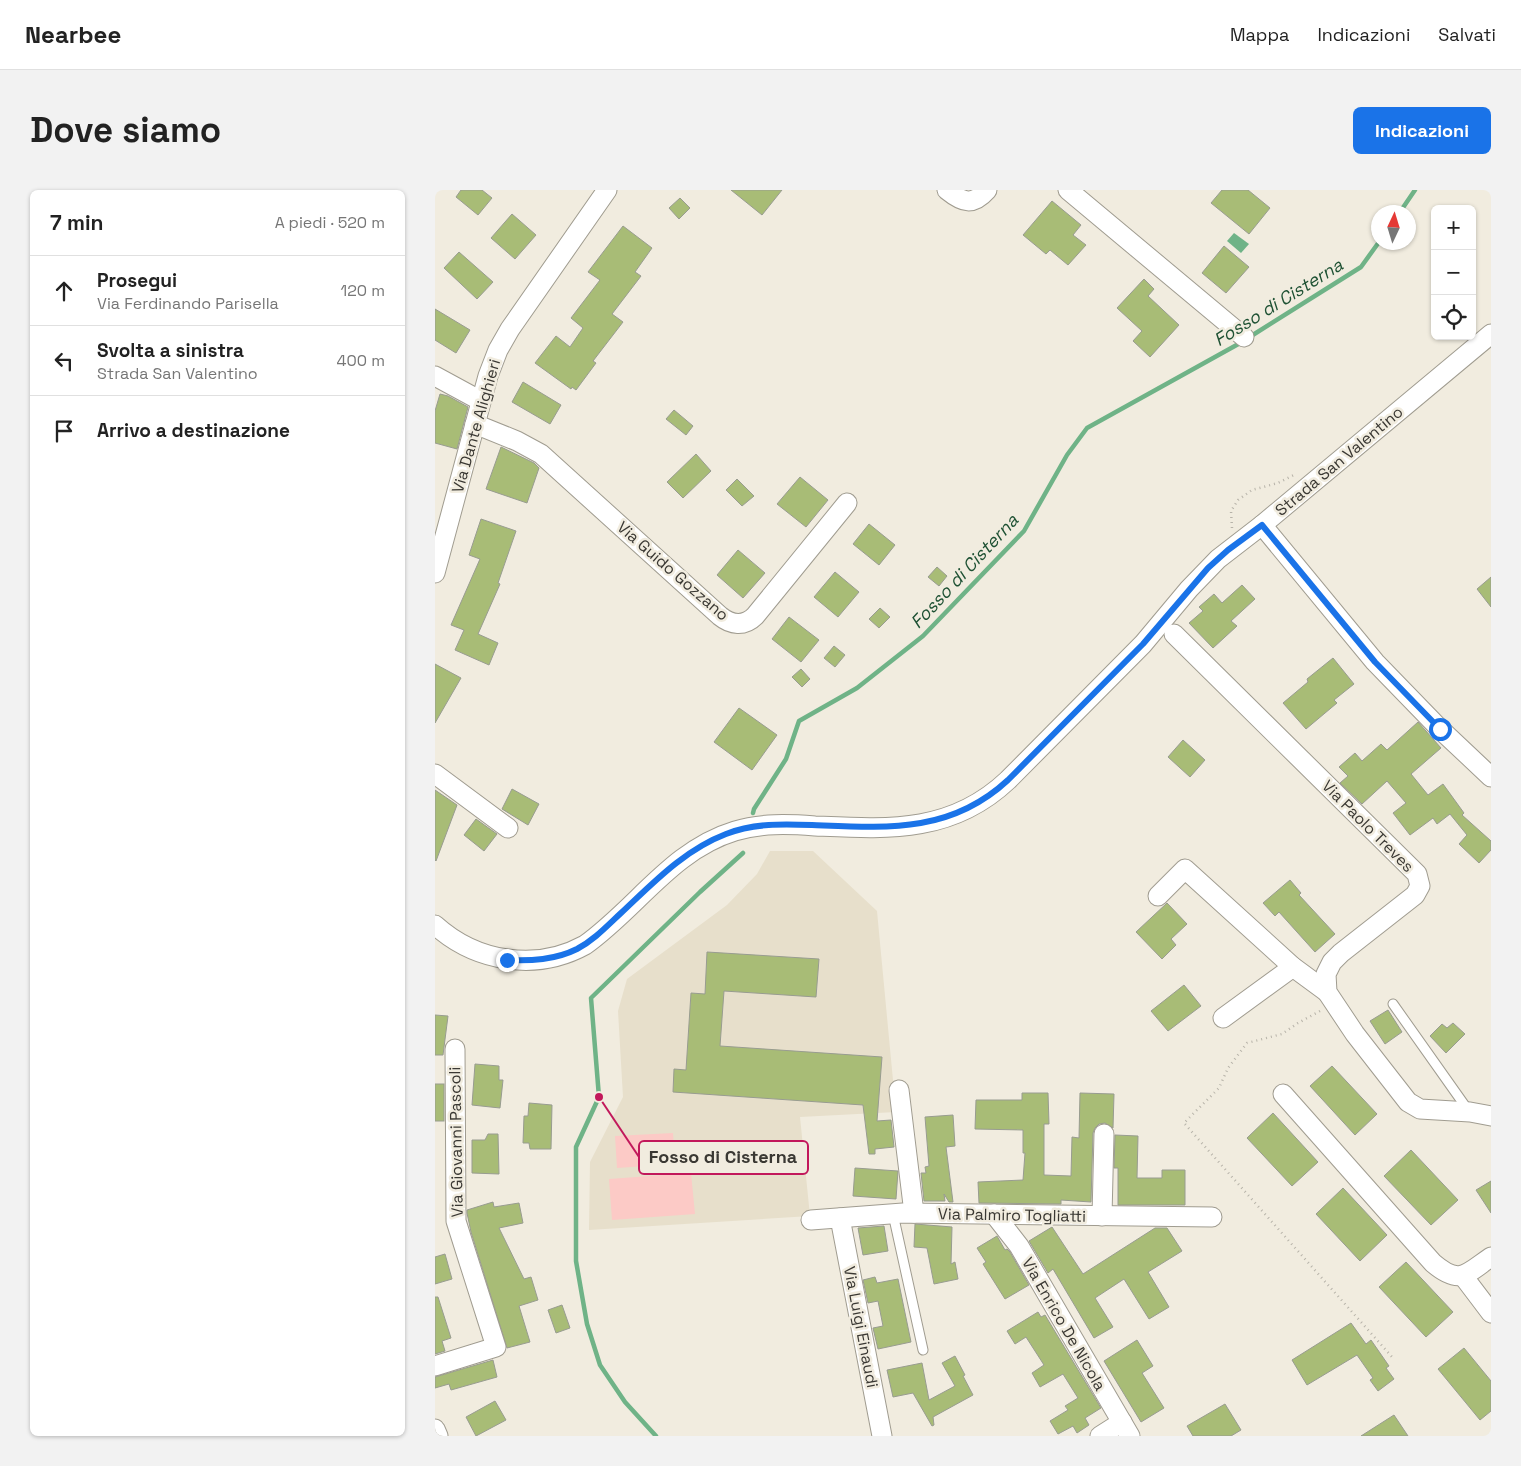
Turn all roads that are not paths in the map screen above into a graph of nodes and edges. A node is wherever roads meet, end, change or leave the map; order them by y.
1 (607, 190) edge
2 (947, 190) edge
3 (987, 190) edge
4 (1068, 190) edge
5 (1491, 334) edge
6 (1245, 336) dead end
7 (435, 376) edge
8 (481, 401) junction
9 (475, 424) junction
10 (847, 503) dead end
11 (1262, 525) junction
12 (435, 573) edge
13 (1174, 634) dead end
14 (435, 774) edge
15 (1491, 777) edge
16 (507, 828) dead end
17 (1158, 896) dead end
18 (435, 925) edge
19 (1293, 967) junction
20 (1331, 998) junction
21 (1393, 1004) dead end
22 (1223, 1018) dead end
23 (455, 1049) dead end
24 (899, 1090) dead end
25 (1283, 1094) dead end
26 (1470, 1112) junction
27 (1491, 1116) edge
28 (1103, 1134) dead end
29 (914, 1213) junction
30 (893, 1214) junction
31 (994, 1214) junction
32 (1102, 1216) junction
33 (1212, 1216) dead end
34 (839, 1218) junction
35 (811, 1220) dead end
36 (1491, 1257) edge
37 (1463, 1276) junction
38 (1491, 1313) edge
39 (923, 1350) dead end
40 (435, 1366) edge
41 (435, 1429) edge
42 (1126, 1429) edge
43 (438, 1436) edge
44 (882, 1436) edge
45 (1100, 1436) edge

1 - 8 street, Via Dante Alighieri
2 - 3 street
4 - 6 street
5 - 11 street, Strada San Valentino
7 - 8 street
8 - 9 street, Via Dante Alighieri
9 - 10 street, Via Guido Gozzano
9 - 12 street, Via Dante Alighieri
11 - 15 street
11 - 18 street, Strada San Valentino
13 - 20 street, Via Paolo Treves
14 - 16 street
17 - 19 street
19 - 20 street
19 - 22 street
20 - 26 street
21 - 26 lane
23 - 40 street, Via Giovanni Pascoli
24 - 29 street
25 - 37 street
26 - 27 street
28 - 32 street
29 - 30 street, Via Palmiro Togliatti
29 - 31 street, Via Palmiro Togliatti
30 - 34 street, Via Palmiro Togliatti
30 - 39 lane
31 - 32 street, Via Palmiro Togliatti
31 - 42 street, Via Enrico De Nicola
32 - 33 street, Via Palmiro Togliatti
34 - 35 street, Via Palmiro Togliatti
34 - 44 street, Via Luigi Einaudi
36 - 37 street
37 - 38 street
41 - 43 street
42 - 45 street

